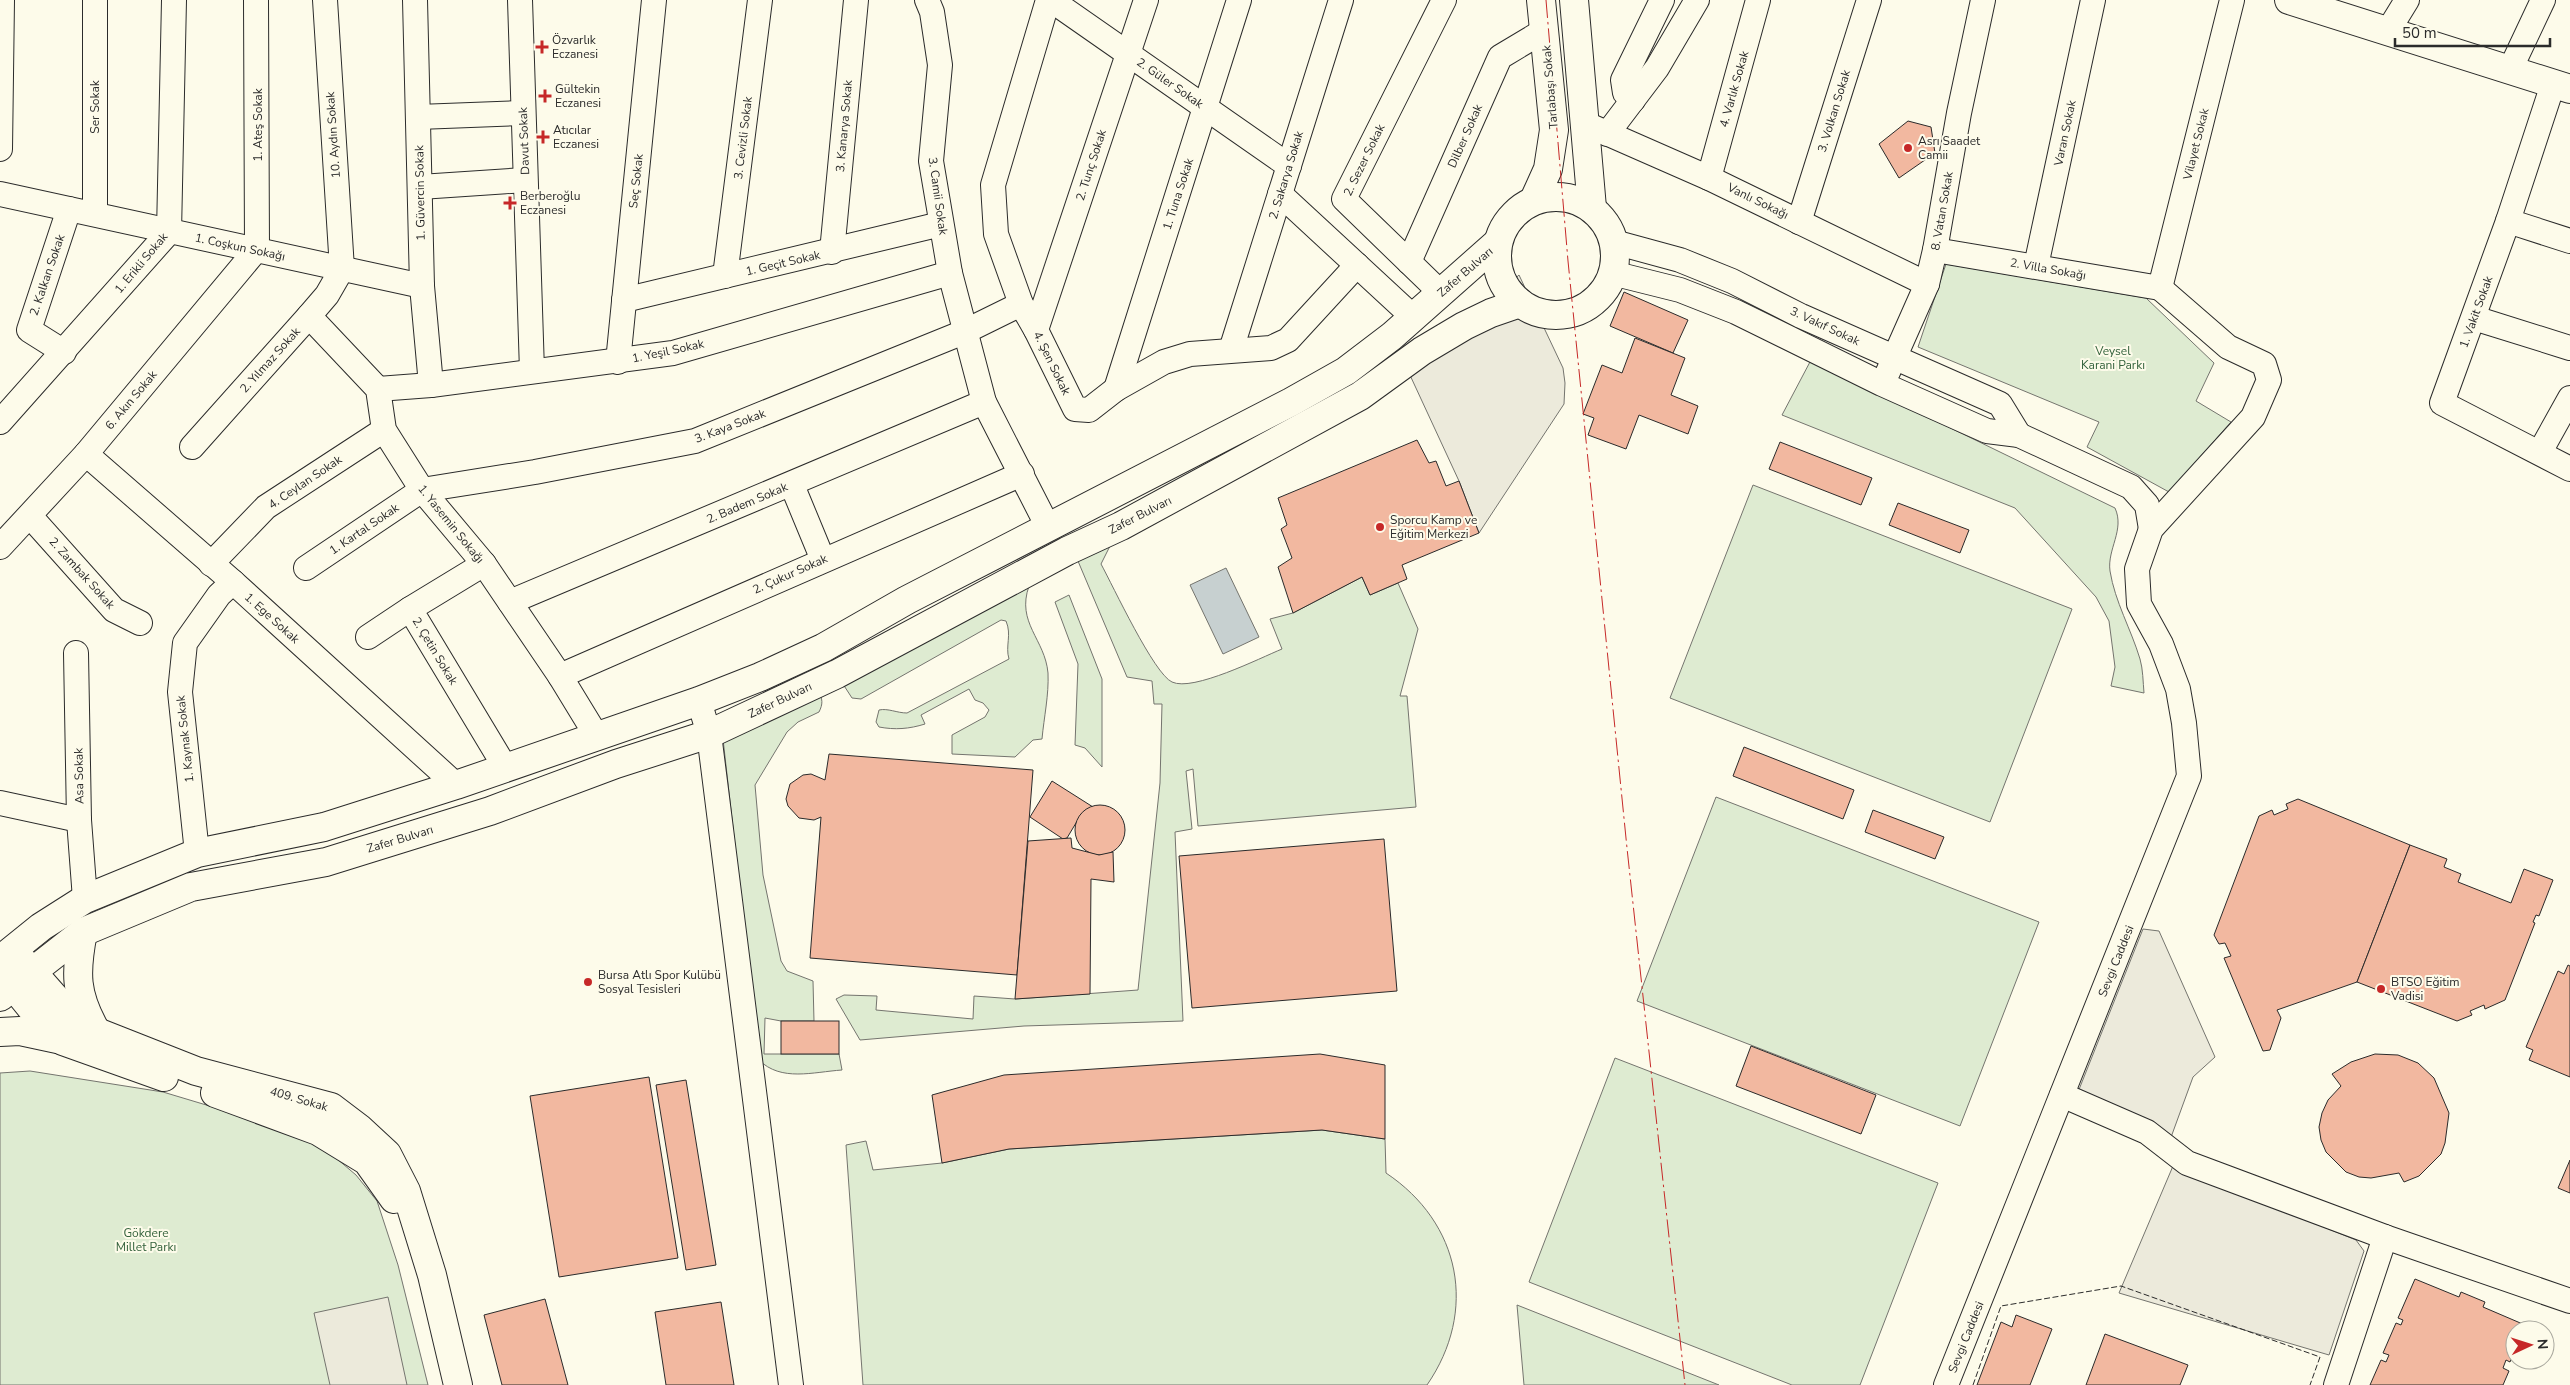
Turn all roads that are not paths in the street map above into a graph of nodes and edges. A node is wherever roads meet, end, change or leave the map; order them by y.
1 (2, 0) edge
2 (95, 0) edge
3 (174, 0) edge
4 (256, 0) edge
5 (325, 0) edge
6 (415, 0) edge
7 (520, 0) edge
8 (654, 0) edge
9 (760, 0) edge
10 (856, 0) edge
11 (927, 0) edge
12 (1050, 0) edge
13 (1146, 0) edge
14 (1239, 0) edge
15 (1341, 0) edge
16 (1444, 0) edge
17 (1542, 0) edge
18 (1574, 0) edge
19 (1662, 0) edge
20 (1697, 0) edge
21 (1758, 0) edge
22 (1869, 0) edge
23 (1983, 0) edge
24 (2094, 0) edge
25 (2232, 0) edge
26 (2289, 0) edge
27 (2407, 0) edge
28 (2543, 0) edge
29 (1545, 30) junction
30 (2388, 31) junction
31 (1127, 53) junction
32 (2510, 70) junction
33 (2561, 87) edge
34 (1633, 100) junction
35 (1206, 108) junction
36 (522, 113) junction
37 (418, 117) junction
38 (1597, 129) junction
39 (0, 149) edge
40 (1289, 166) junction
41 (1709, 178) junction
42 (525, 180) junction
43 (420, 187) junction
44 (0, 194) edge
45 (1280, 194) junction
46 (1534, 200) junction
47 (1592, 208) junction
48 (69, 210) junction
49 (95, 214) junction
50 (2508, 221) junction
51 (1799, 222) junction
52 (941, 224) junction
53 (169, 232) junction
54 (2570, 241) edge
55 (1614, 242) junction
56 (1498, 243) junction
57 (257, 249) junction
58 (1935, 250) junction
59 (832, 252) junction
60 (1409, 262) junction
61 (1357, 265) junction
62 (2036, 266) junction
63 (342, 270) junction
64 (950, 272) junction
65 (1612, 273) junction
66 (726, 276) junction
67 (1927, 284) junction
68 (422, 286) junction
69 (2160, 288) junction
70 (1441, 293) junction
71 (624, 300) junction
72 (1520, 303) junction
73 (1021, 304) junction
74 (309, 316) junction
75 (1413, 317) junction
76 (2474, 318) junction
77 (1036, 330) junction
78 (964, 332) junction
79 (2570, 348) edge
80 (1231, 350) junction
81 (64, 352) junction
82 (1894, 358) junction
83 (618, 362) junction
84 (532, 371) junction
85 (1882, 384) junction
86 (431, 386) junction
87 (1116, 388) junction
88 (378, 389) junction
89 (2570, 398) edge
90 (984, 402) junction
91 (0, 422) edge
92 (384, 430) junction
93 (2020, 435) junction
94 (192, 447) dead end
95 (2540, 452) junction
96 (86, 454) junction
97 (2570, 469) edge
98 (1022, 474) junction
99 (792, 485) junction
100 (2131, 487) junction
101 (422, 490) junction
102 (2178, 500) junction
103 (30, 516) junction
104 (1048, 527) junction
105 (2151, 529) junction
106 (0, 547) edge
107 (823, 560) junction
108 (211, 564) junction
109 (484, 564) junction
110 (306, 568) dead end
111 (233, 582) junction
112 (510, 602) junction
113 (410, 609) junction
114 (140, 623) dead end
115 (368, 637) dead end
116 (76, 653) dead end
117 (560, 676) junction
118 (700, 701) junction
119 (709, 734) junction
120 (596, 735) junction
121 (505, 767) junction
122 (456, 785) junction
123 (0, 803) edge
124 (80, 820) junction
125 (197, 853) junction
126 (85, 899) junction
127 (84, 932) junction
128 (8, 967) edge
129 (0, 1032) edge
130 (97, 1032) junction
131 (63, 1040) junction
132 (2062, 1096) junction
133 (2385, 1237) junction
134 (2570, 1301) edge
135 (444, 1385) edge
136 (458, 1385) edge
137 (791, 1385) edge
138 (1946, 1385) edge
139 (2336, 1385) edge

1 - 39 street
2 - 49 street, Ser Sokak
3 - 53 street, 1. Erikli Sokak
4 - 57 street, 1. Ateş Sokak
5 - 63 street, 10. Aydın Sokak
6 - 37 street, 1. Güvercin Sokak
7 - 36 street, Davut Sokak
8 - 71 street, Seç Sokak
9 - 66 street, 3. Cevizli Sokak
10 - 59 street, 3. Kanarya Sokak
11 - 52 street, 3. Camii Sokak
12 - 31 street, 2. Güler Sokak
12 - 73 street, 4. Şen Sokak
13 - 31 street, 2. Tunç Sokak
14 - 35 street, 1. Tuna Sokak
15 - 40 street, 2. Sakarya Sokak
16 - 60 street, 2. Sezer Sokak
17 - 29 main road, Tarlabaşı Sokak
18 - 38 main road
19 - 34 street
20 - 34 street
21 - 41 street, 4. Varlık Sokak
22 - 51 street, 3. Volkan Sokak
23 - 58 street, 8. Vatan Sokak
24 - 62 street, Varan Sokak
25 - 69 street, Vilayet Sokak
26 - 30 main road
27 - 30 street
28 - 32 street
29 - 46 main road, Tarlabaşı Sokak
29 - 60 street, Dilber Sokak
30 - 32 main road
31 - 35 street, 2. Güler Sokak
31 - 77 street, 2. Tunç Sokak
32 - 33 main road
33 - 50 street, 1. Vakit Sokak
34 - 38 street
35 - 40 street, 2. Güler Sokak
35 - 87 street, 1. Tuna Sokak
36 - 37 street
36 - 42 street, Davut Sokak
37 - 43 street, 1. Güvercin Sokak
38 - 41 street, Vanlı Sokağı
38 - 47 main road
40 - 45 street, 2. Sakarya Sokak
41 - 51 street, Vanlı Sokağı
42 - 43 street
42 - 84 street, Davut Sokak
43 - 68 street, 1. Güvercin Sokak
44 - 48 street, 1. Coşkun Sokağı
45 - 61 street
45 - 80 street, 2. Sakarya Sokak
46 - 47 main road
46 - 56 main road
47 - 55 main road
48 - 49 street, 1. Coşkun Sokağı
48 - 81 street, 2. Kalkan Sokak
49 - 53 street, 1. Coşkun Sokağı
50 - 54 street
50 - 76 street, 1. Vakit Sokak
51 - 67 street, Vanlı Sokağı
52 - 59 street, 1. Geçit Sokak
52 - 64 street, 3. Camii Sokak
53 - 57 street, 1. Coşkun Sokağı
53 - 81 street, 1. Erikli Sokak
55 - 65 main road
55 - 82 street, 3. Vakıf Sokak
56 - 70 main road, Zafer Bulvarı
56 - 72 main road
57 - 63 street, 1. Coşkun Sokağı
57 - 96 street, 6. Akın Sokak
58 - 62 street, 2. Villa Sokağı
58 - 67 street, 8. Vatan Sokak
59 - 66 street, 1. Geçit Sokak
60 - 70 street, 2. Sezer Sokak
61 - 75 street
61 - 80 street, 4. Şen Sokak
62 - 69 street, 2. Villa Sokağı
63 - 68 street, 1. Coşkun Sokağı
63 - 74 street, 2. Yılmaz Sokak
64 - 78 street, 3. Camii Sokak
64 - 83 street, 1. Yeşil Sokak
65 - 72 main road
65 - 85 street
66 - 71 street, 1. Geçit Sokak
67 - 82 street, 8. Vatan Sokak
68 - 86 street, 1. Güvercin Sokak
69 - 102 street
70 - 75 main road, Zafer Bulvarı
71 - 83 street, Seç Sokak
72 - 119 main road, Zafer Bulvarı
73 - 77 street, 4. Şen Sokak
73 - 78 street, 3. Kaya Sokak
74 - 88 street
74 - 94 street, 2. Yılmaz Sokak
75 - 104 main road, Zafer Bulvarı
76 - 79 street
76 - 95 street, 1. Vakit Sokak
77 - 87 street, 4. Şen Sokak
78 - 90 street
78 - 101 street, 3. Kaya Sokak
80 - 87 street, 4. Şen Sokak
81 - 91 street, 1. Erikli Sokak
82 - 85 street, 8. Vatan Sokak
82 - 93 street, 3. Vakıf Sokak
83 - 84 street, 1. Yeşil Sokak
84 - 86 street, 1. Yeşil Sokak
85 - 93 street
86 - 88 street, 1. Yeşil Sokak
88 - 92 street, 1. Yasemin Sokağı
89 - 95 street
90 - 98 street
90 - 99 street, 2. Badem Sokak
92 - 101 street, 1. Yasemin Sokağı
92 - 108 street, 4. Ceylan Sokak
93 - 100 street
95 - 97 street, 1. Vakit Sokak
96 - 103 street, 6. Akın Sokak
96 - 108 street, 1. Ege Sokak
98 - 104 street
98 - 107 street, 2. Çukur Sokak
99 - 107 street
99 - 112 street, 2. Badem Sokak
100 - 102 street
100 - 105 street
101 - 109 street, 1. Yasemin Sokağı
101 - 110 street, 1. Kartal Sokak
102 - 105 street
103 - 106 street, 6. Akın Sokak
103 - 114 street, 2. Zambak Sokak
104 - 118 main road, Zafer Bulvarı
105 - 132 street, Sevgi Caddesi
107 - 117 street, 2. Çukur Sokak
108 - 111 street, 1. Ege Sokak
109 - 112 street, 1. Yasemin Sokağı
109 - 113 street, 2. Çetin Sokak
111 - 122 street, 1. Ege Sokak
111 - 125 street, 1. Kaynak Sokak
112 - 117 street, 1. Yasemin Sokağı
113 - 115 street
113 - 121 street, 2. Çetin Sokak
116 - 124 street, Asa Sokak
117 - 120 street, 1. Yasemin Sokağı
118 - 119 street
118 - 120 main road, Zafer Bulvarı
119 - 127 main road, Zafer Bulvarı
119 - 137 street
120 - 121 main road, Zafer Bulvarı
121 - 122 main road, Zafer Bulvarı
122 - 125 main road, Zafer Bulvarı
123 - 124 street
124 - 126 street, Asa Sokak
125 - 126 main road, Zafer Bulvarı
126 - 128 main road, Zafer Bulvarı
127 - 128 main road, Zafer Bulvarı
127 - 130 main road
128 - 130 main road, 409. Sokak
128 - 131 main road, 409. Sokak
129 - 131 main road
130 - 136 main road, 409. Sokak
131 - 135 main road, 409. Sokak
132 - 133 street
132 - 138 street, Sevgi Caddesi
133 - 134 street
133 - 139 street

